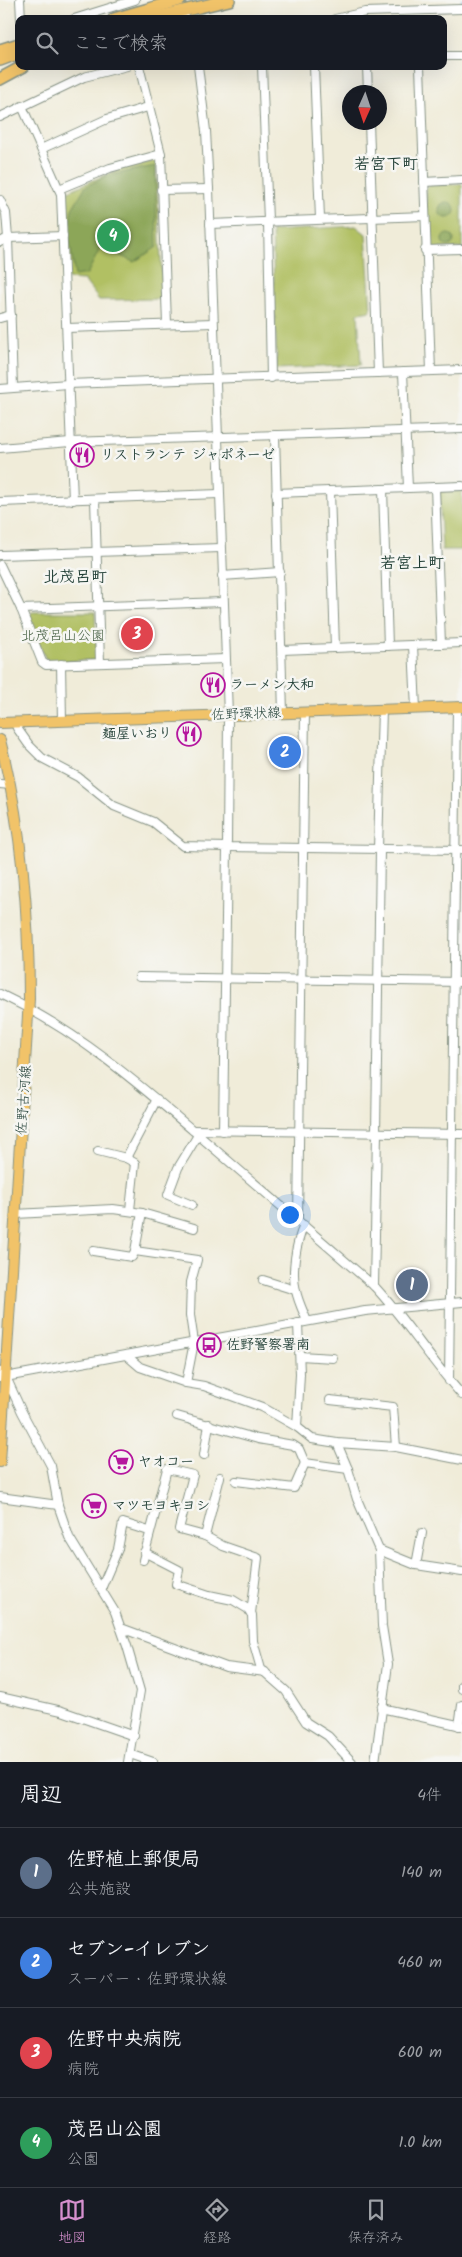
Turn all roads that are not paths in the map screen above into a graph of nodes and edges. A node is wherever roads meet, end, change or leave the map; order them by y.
1 (20, 0) edge
2 (135, 0) edge
3 (180, 0) edge
4 (229, 0) edge
5 (462, 9) edge
6 (21, 15) edge
7 (87, 15) edge
8 (128, 15) edge
9 (166, 15) edge
10 (379, 15) edge
11 (15, 45) edge
12 (0, 50) edge
13 (15, 54) edge
14 (447, 56) edge
15 (462, 56) edge
16 (0, 60) edge
17 (15, 65) edge
18 (17, 70) edge
19 (111, 70) edge
20 (140, 70) edge
21 (198, 70) edge
22 (262, 70) edge
23 (314, 70) edge
24 (367, 70) edge
25 (420, 70) edge
26 (0, 71) edge
27 (0, 79) edge
28 (368, 85) edge
29 (22, 106) junction
30 (148, 106) junction
31 (0, 117) edge
32 (369, 130) edge
33 (41, 149) junction
34 (161, 154) junction
35 (462, 180) edge
36 (424, 182) junction
37 (59, 189) junction
38 (208, 189) junction
39 (162, 190) junction
40 (0, 200) edge
41 (424, 216) junction
42 (372, 218) junction
43 (320, 219) junction
44 (268, 221) junction
45 (210, 224) junction
46 (63, 236) junction
47 (8, 238) junction
48 (0, 242) edge
49 (462, 249) edge
50 (426, 250) junction
51 (11, 315) junction
52 (0, 318) edge
53 (213, 323) junction
54 (167, 324) junction
55 (67, 328) junction
56 (462, 370) edge
57 (431, 371) junction
58 (403, 372) junction
59 (378, 374) junction
60 (271, 378) junction
61 (215, 380) junction
62 (68, 384) junction
63 (13, 386) junction
64 (0, 389) edge
65 (462, 429) edge
66 (405, 431) junction
67 (275, 435) junction
68 (217, 437) junction
69 (70, 442) junction
70 (0, 448) edge
71 (462, 486) edge
72 (435, 487) junction
73 (408, 488) junction
74 (383, 489) junction
75 (330, 490) junction
76 (276, 493) junction
77 (219, 494) junction
78 (95, 499) junction
79 (73, 500) junction
80 (0, 502) edge
81 (221, 548) junction
82 (97, 553) junction
83 (0, 555) edge
84 (0, 565) edge
85 (280, 572) junction
86 (222, 576) junction
87 (3, 580) edge
88 (223, 602) junction
89 (98, 607) junction
90 (21, 609) junction
91 (462, 643) edge
92 (441, 644) junction
93 (413, 645) junction
94 (388, 646) junction
95 (335, 648) junction
96 (282, 650) junction
97 (225, 658) junction
98 (100, 662) junction
99 (61, 664) junction
100 (460, 707) edge
101 (382, 709) junction
102 (416, 709) junction
103 (305, 712) junction
104 (283, 713) junction
105 (228, 715) junction
106 (62, 721) junction
107 (15, 722) junction
108 (0, 723) edge
109 (0, 740) edge
110 (5, 785) edge
111 (227, 847) junction
112 (303, 848) junction
113 (379, 849) junction
114 (459, 850) edge
115 (139, 977) dead end
116 (224, 979) junction
117 (302, 980) junction
118 (378, 982) junction
119 (458, 982) edge
120 (0, 994) edge
121 (29, 1008) junction
122 (157, 1099) junction
123 (223, 1131) junction
124 (195, 1132) junction
125 (300, 1132) junction
126 (376, 1133) junction
127 (453, 1133) junction
128 (462, 1134) edge
129 (98, 1152) dead end
130 (126, 1158) junction
131 (192, 1205) dead end
132 (130, 1210) junction
133 (142, 1213) junction
134 (15, 1214) junction
135 (298, 1220) junction
136 (304, 1225) junction
137 (194, 1228) dead end
138 (93, 1251) dead end
139 (135, 1251) junction
140 (263, 1280) dead end
141 (374, 1286) junction
142 (295, 1290) junction
143 (462, 1302) edge
144 (451, 1303) junction
145 (394, 1307) junction
146 (307, 1321) junction
147 (298, 1323) junction
148 (194, 1342) junction
149 (126, 1355) junction
150 (300, 1356) junction
151 (333, 1358) dead end
152 (2, 1375) edge
153 (449, 1381) junction
154 (186, 1383) junction
155 (462, 1395) edge
156 (330, 1400) dead end
157 (177, 1416) dead end
158 (210, 1424) junction
159 (297, 1427) junction
160 (337, 1443) junction
161 (396, 1447) junction
162 (204, 1455) dead end
163 (462, 1460) edge
164 (0, 1462) edge
165 (305, 1463) junction
166 (348, 1469) junction
167 (220, 1477) dead end
168 (236, 1481) dead end
169 (0, 1497) edge
170 (58, 1505) junction
171 (150, 1531) junction
172 (422, 1533) dead end
173 (205, 1536) junction
174 (379, 1550) junction
175 (416, 1564) junction
176 (462, 1572) edge
177 (101, 1589) junction
178 (251, 1613) junction
179 (121, 1628) junction
180 (264, 1672) junction
181 (0, 1697) edge
182 (462, 1705) edge
183 (382, 1708) junction
184 (460, 1726) edge
185 (134, 1736) junction
186 (129, 1758) edge
187 (153, 1762) edge
188 (352, 1762) edge
189 (375, 1762) edge

1 - 6 street
2 - 7 street
3 - 8 highway
4 - 9 highway
5 - 10 street
11 - 12 highway
13 - 16 highway
14 - 15 street
17 - 26 highway
18 - 27 highway
19 - 29 street
20 - 30 street
21 - 38 street
22 - 44 street
23 - 43 street
24 - 28 street
25 - 36 street
29 - 31 street
29 - 33 street
30 - 33 street
30 - 34 street
32 - 42 street
33 - 37 street
34 - 37 street
34 - 39 street
35 - 36 street
36 - 41 street
37 - 46 street
38 - 39 street
38 - 45 street
39 - 54 street
40 - 47 street
41 - 42 street
41 - 50 street
42 - 43 street
42 - 59 street
43 - 44 street
44 - 45 street
44 - 60 street
45 - 53 street
46 - 47 street
46 - 55 street
47 - 48 street
47 - 51 street
49 - 50 street
50 - 57 street
51 - 52 street
51 - 63 street
53 - 54 street
53 - 61 street
54 - 55 street
55 - 62 street
56 - 57 street
57 - 58 street
58 - 59 street
58 - 66 street
59 - 60 street
60 - 61 street
61 - 62 street
61 - 68 street
62 - 63 street
62 - 69 street
63 - 64 street
65 - 66 street
66 - 67 street
66 - 73 street
67 - 68 street
67 - 76 street
68 - 69 street
68 - 77 street
69 - 70 street
69 - 79 street
71 - 72 street
72 - 73 street
72 - 92 street
73 - 74 street
74 - 75 street
74 - 94 street
75 - 76 street
75 - 95 street
76 - 85 street
77 - 78 street
77 - 81 street
78 - 79 street
78 - 82 street
79 - 80 street
81 - 82 street
81 - 86 street
82 - 83 street
82 - 89 street
84 - 87 street
85 - 86 street
85 - 96 street
86 - 88 street
87 - 90 street
88 - 89 street
88 - 97 street
89 - 90 street
89 - 98 street
90 - 99 street
91 - 92 street
92 - 93 street
93 - 94 street
93 - 102 street
94 - 95 street
95 - 96 street
96 - 104 street
97 - 98 street
97 - 105 street
98 - 99 street
99 - 106 street
100 - 102 main road, 佐野環状線
100 - 114 street
101 - 102 main road, 佐野環状線
101 - 103 main road, 佐野環状線
101 - 113 street
103 - 104 main road, 佐野環状線
103 - 112 street
104 - 105 main road, 佐野環状線
105 - 106 main road, 佐野環状線
105 - 111 street
106 - 107 main road, 佐野環状線
107 - 108 main road, 佐野環状線
107 - 111 street
109 - 110 main road, 佐野古河線
110 - 121 main road, 佐野古河線
111 - 112 street
111 - 116 street
112 - 113 street
112 - 117 street
113 - 114 street
113 - 118 street
114 - 119 street
115 - 116 street
116 - 117 street
116 - 123 street
117 - 118 street
117 - 125 street
118 - 119 street
118 - 126 street
119 - 127 street
120 - 121 street
121 - 122 street
121 - 134 main road, 佐野古河線
122 - 124 street
122 - 130 street
123 - 124 street
123 - 125 street
124 - 131 street
124 - 135 street
125 - 126 street
125 - 135 street
126 - 127 street
126 - 141 street
127 - 128 street
127 - 144 street
129 - 130 street
130 - 132 street
132 - 133 street
132 - 134 street
133 - 137 street
133 - 139 street
134 - 152 main road, 佐野古河線
135 - 136 street
136 - 141 street
136 - 142 street
138 - 139 street
139 - 148 street
140 - 142 street
141 - 145 street
142 - 146 street
143 - 144 street
144 - 145 street
144 - 153 street
145 - 146 street
145 - 153 street
146 - 147 street
147 - 148 street
147 - 150 street
148 - 149 street
148 - 154 street
149 - 152 street
149 - 154 street
150 - 151 street
150 - 159 street
152 - 164 main road, 佐野古河線
152 - 170 street
153 - 155 street
154 - 159 street
156 - 161 street
157 - 158 street
158 - 162 street
158 - 165 street
159 - 160 street
160 - 161 street
160 - 166 street
161 - 163 street
165 - 166 street
165 - 168 street
166 - 174 street
167 - 173 street
169 - 170 street
170 - 177 street
171 - 173 street
171 - 177 street
171 - 178 street
172 - 175 street
173 - 178 street
174 - 175 street
174 - 183 street
175 - 176 street
177 - 179 street
178 - 180 street
179 - 180 street
179 - 185 street
180 - 188 street
181 - 185 street
182 - 184 street
183 - 184 street
183 - 189 street
185 - 186 street
186 - 187 street

